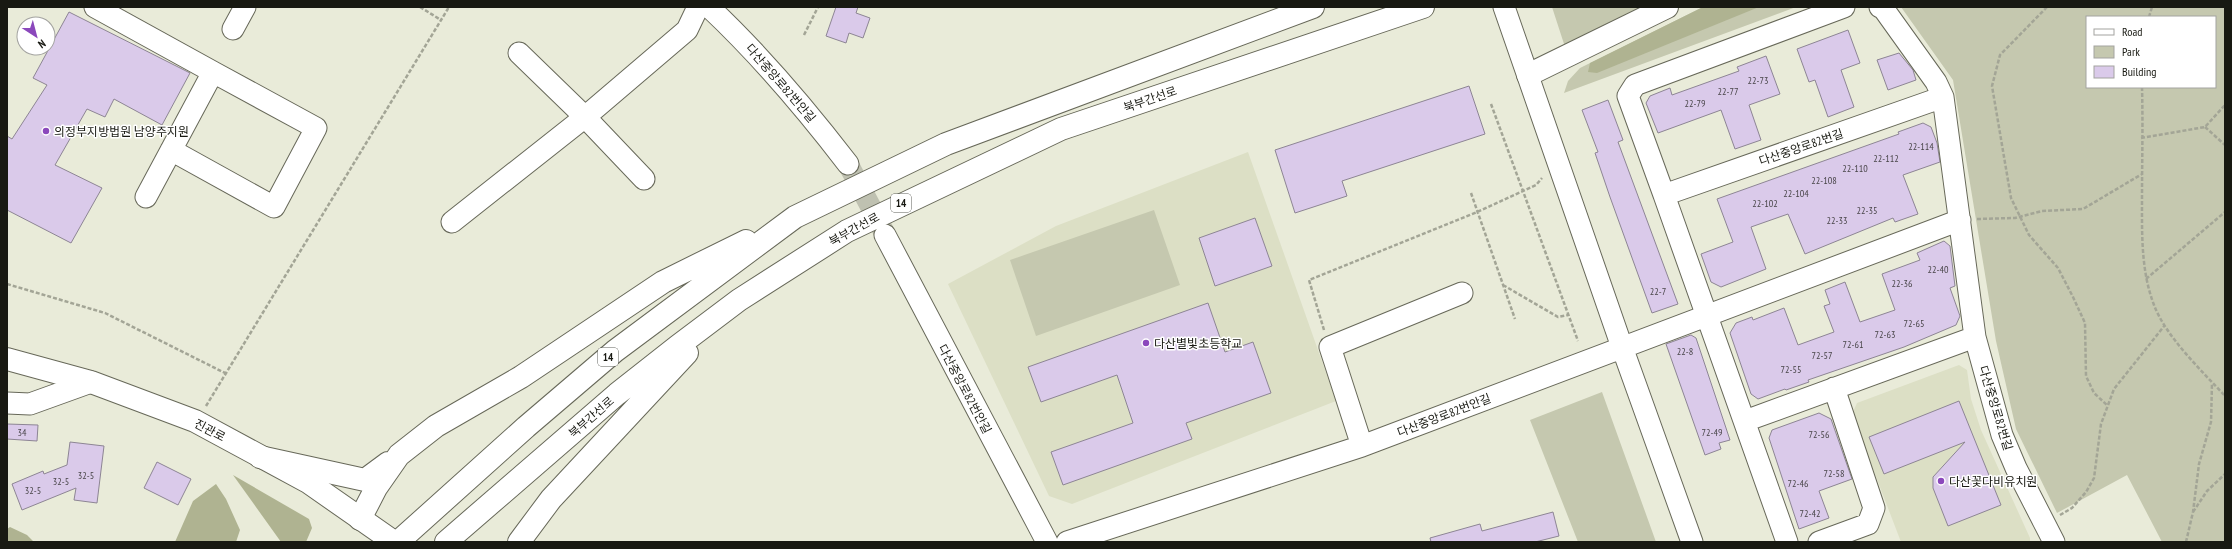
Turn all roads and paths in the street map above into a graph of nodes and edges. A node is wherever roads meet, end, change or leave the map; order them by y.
1 (95, 7) edge
2 (245, 7) edge
3 (420, 7) edge
4 (449, 7) edge
5 (698, 7) edge
6 (709, 7) edge
7 (818, 7) edge
8 (1313, 7) edge
9 (1423, 7) edge
10 (1504, 7) edge
11 (1667, 7) edge
12 (1844, 7) edge
13 (1880, 7) edge
14 (2047, 7) edge
15 (441, 20) junction
16 (233, 29) dead end
17 (804, 35) dead end
18 (519, 53) dead end
19 (213, 72) junction
20 (1528, 75) junction
21 (2142, 88) edge
22 (1943, 97) junction
23 (1491, 104) dead end
24 (2225, 105) edge
25 (585, 117) junction
26 (2206, 127) junction
27 (2141, 138) junction
28 (2225, 145) edge
29 (172, 150) junction
30 (848, 164) tunnel mouth
31 (2142, 174) junction
32 (1542, 178) dead end
33 (644, 179) dead end
34 (1522, 191) junction
35 (1471, 193) dead end
36 (1664, 195) junction
37 (146, 197) dead end
38 (1477, 212) junction
39 (2225, 212) edge
40 (2020, 216) junction
41 (796, 217) junction
42 (1960, 220) junction
43 (452, 222) dead end
44 (885, 234) tunnel mouth
45 (2146, 278) junction
46 (7, 284) edge
47 (1503, 285) junction
48 (1462, 293) dead end
49 (739, 300) junction
50 (1568, 316) junction
51 (1708, 317) junction
52 (1515, 319) dead end
53 (2165, 325) junction
54 (1975, 337) junction
55 (1578, 341) dead end
56 (1330, 347) junction
57 (1622, 347) junction
58 (7, 359) edge
59 (227, 374) junction
60 (91, 382) junction
61 (2212, 382) junction
62 (1834, 388) junction
63 (2225, 396) edge
64 (7, 403) edge
65 (2108, 406) junction
66 (195, 421) junction
67 (1745, 422) junction
68 (1362, 446) junction
69 (399, 455) junction
70 (260, 457) junction
71 (2225, 474) edge
72 (2193, 512) junction
73 (360, 519) junction
74 (2050, 533) edge
75 (451, 538) edge
76 (394, 542) edge
77 (398, 542) edge
78 (520, 542) edge
79 (1047, 542) edge
80 (1067, 542) edge
81 (1692, 542) edge
82 (1787, 542) edge
83 (1819, 542) edge
84 (2186, 542) edge

1 - 19 street
2 - 16 street
3 - 15 path
4 - 15 path
5 - 25 street
6 - 30 street, 다산중앙로82번안길
7 - 17 path
8 - 41 main road, 14
9 - 49 main road, 북부간선로 / 14
10 - 20 street
11 - 20 main road
12 - 36 street
13 - 22 street
14 - 40 path
15 - 59 path
18 - 25 street
19 - 29 street
19 - 29 street
20 - 57 street
21 - 27 path
22 - 36 street, 다산중앙로82번길
22 - 42 street, 다산중앙로82번길
23 - 34 path
24 - 26 path
25 - 33 street
25 - 43 street
26 - 27 path
26 - 28 path
27 - 31 path
29 - 37 street
31 - 40 path
31 - 45 path
32 - 34 path
34 - 38 path
34 - 50 path
35 - 38 path
36 - 51 street
38 - 47 path
38 - 56 path
39 - 45 path
40 - 42 path
40 - 65 path
41 - 69 main road
41 - 77 main road, 14
42 - 51 street
42 - 54 street, 다산중앙로82번길
44 - 79 street, 다산중앙로82번안길
45 - 53 path
46 - 59 path
47 - 50 path
47 - 52 path
48 - 56 street
49 - 75 main road, 북부간선로 / 14
49 - 78 main road
50 - 55 path
51 - 57 street
51 - 67 street
53 - 61 path
53 - 65 path
54 - 62 street
54 - 74 street, 다산중앙로82번길
56 - 68 street
57 - 68 street, 다산중앙로82번안길
57 - 81 street
58 - 60 main road, 진관로
59 - 66 path
60 - 64 street
60 - 66 main road, 진관로
61 - 63 path
61 - 72 path
62 - 67 street
62 - 83 street
65 - 74 path
66 - 70 main road, 진관로
67 - 82 street
68 - 80 street, 다산중앙로82번안길
69 - 70 main road
69 - 73 main road
70 - 73 main road, 진관로
71 - 72 path
72 - 84 path
73 - 76 main road, 진관로

